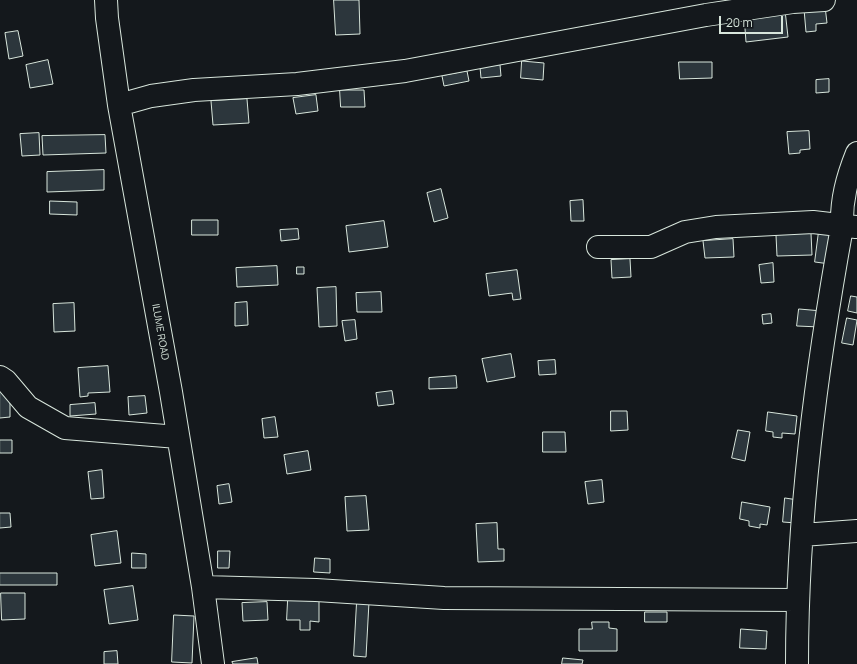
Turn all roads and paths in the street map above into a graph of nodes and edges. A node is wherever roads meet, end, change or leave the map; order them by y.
1 (106, 0) edge
2 (824, 0) edge
3 (119, 104) junction
4 (857, 154) edge
5 (850, 227) edge
6 (598, 247) dead end
7 (0, 377) edge
8 (178, 437) junction
9 (857, 531) edge
10 (802, 535) junction
11 (203, 587) junction
12 (797, 600) junction
13 (213, 664) edge
14 (797, 664) edge

1 - 3 street, ILUME ROAD
2 - 3 street
3 - 8 street, ILUME ROAD
4 - 5 street
5 - 6 street
5 - 10 street
7 - 8 street
8 - 11 street, ILUME ROAD
9 - 10 street
10 - 12 street
11 - 12 street
11 - 13 street, ILUME ROAD
12 - 14 street

